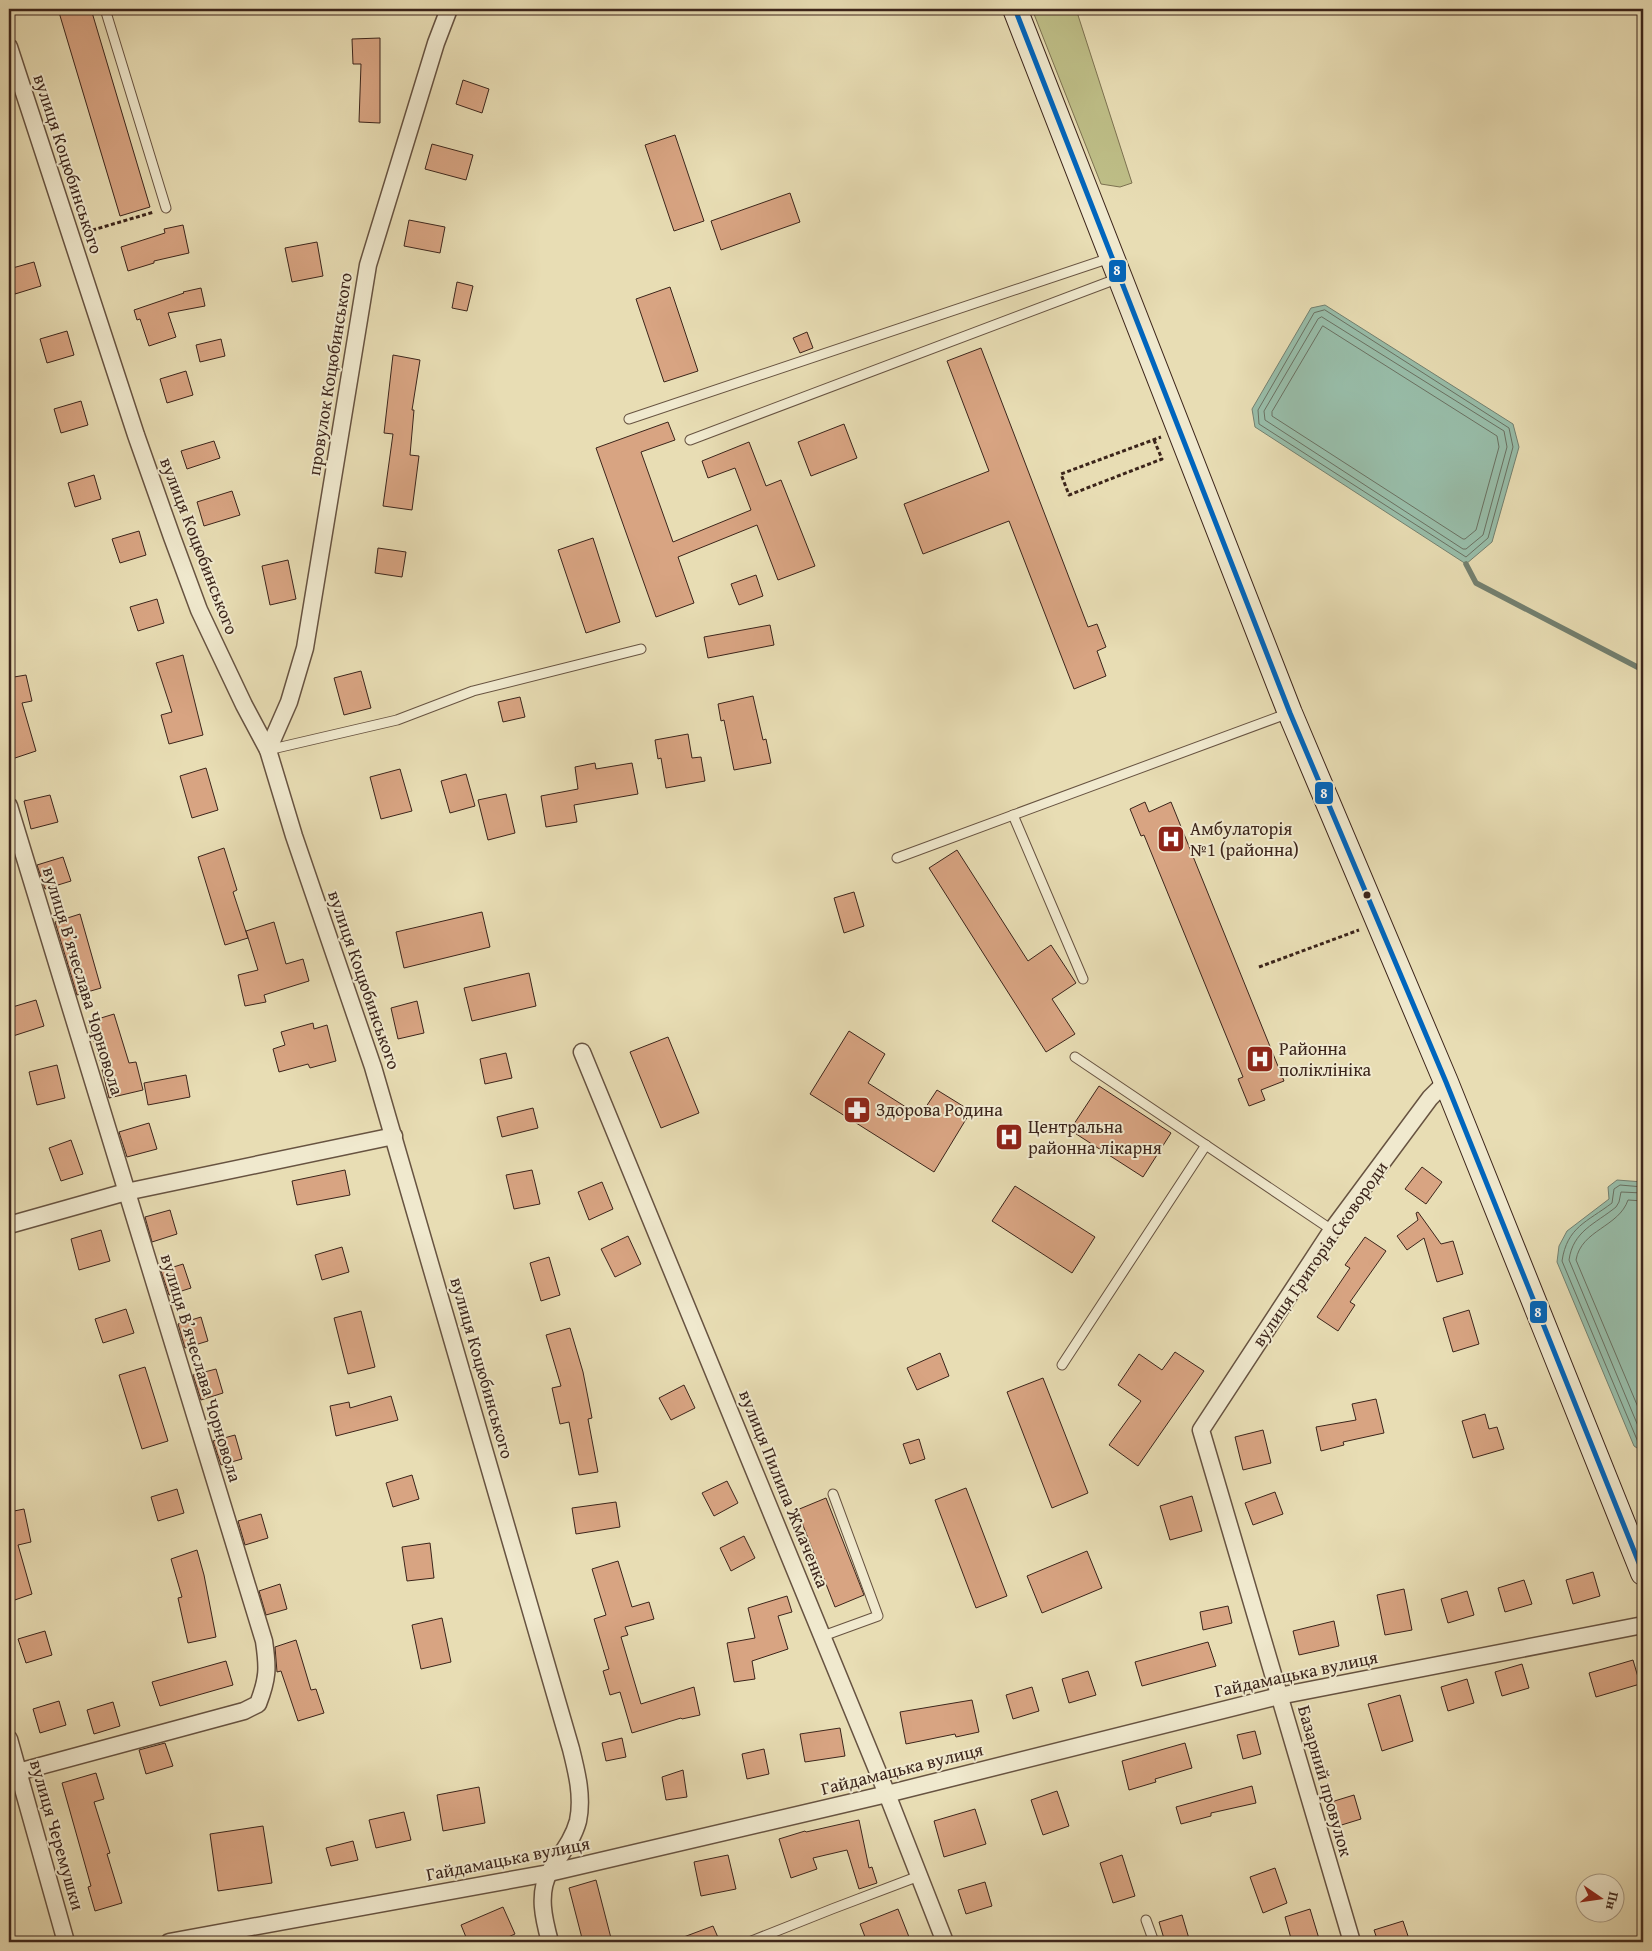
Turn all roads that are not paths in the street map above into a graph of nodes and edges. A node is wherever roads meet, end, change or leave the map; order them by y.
1 (105, 9) edge
2 (449, 9) edge
3 (1015, 9) edge
4 (9, 47) edge
5 (166, 208) road end
6 (1115, 268) junction
7 (629, 419) dead end
8 (690, 440) dead end
9 (641, 650) dead end
10 (1290, 713) junction
11 (268, 750) junction
12 (9, 806) edge
13 (1013, 815) junction
14 (897, 858) dead end
15 (1083, 979) dead end
16 (582, 1052) dead end
17 (1075, 1057) dead end
18 (1446, 1082) junction
19 (394, 1136) junction
20 (1206, 1146) junction
21 (126, 1192) junction
22 (9, 1225) edge
23 (1332, 1230) junction
24 (1062, 1365) dead end
25 (1201, 1430) joint
26 (833, 1494) dead end
27 (1643, 1573) edge
28 (1643, 1625) edge
29 (822, 1636) junction
30 (1279, 1696) junction
31 (9, 1739) edge
32 (18, 1772) junction
33 (887, 1794) junction
34 (549, 1874) junction
35 (920, 1876) junction
36 (1146, 1920) dead end
37 (66, 1942) edge
38 (169, 1942) edge
39 (550, 1942) edge
40 (748, 1942) edge
41 (945, 1942) edge
42 (1154, 1942) edge
43 (1352, 1942) edge

1 - 5 lane
2 - 11 street, провулок Коцюбинського
3 - 6 street
4 - 11 street, вулиця Коцюбинського
6 - 7 lane
6 - 8 lane
6 - 10 street
9 - 11 lane
10 - 13 lane
10 - 18 street
11 - 19 street, вулиця Коцюбинського
12 - 21 street, вулиця Вʼячеслава Чорновола
13 - 14 lane
13 - 15 lane
16 - 29 street, вулиця Пилипа Жмаченка
17 - 20 lane
18 - 23 street, вулиця Григорія Сковороди
18 - 27 street
19 - 21 street
19 - 34 street, вулиця Коцюбинського
20 - 23 lane
20 - 24 lane
21 - 22 street
21 - 32 street, вулиця Вʼячеслава Чорновола
23 - 25 street, вулиця Григорія Сковороди
25 - 30 street, Базарний провулок
26 - 29 lane
28 - 30 street, Гайдамацька вулиця
29 - 33 street, вулиця Пилипа Жмаченка
30 - 33 street, Гайдамацька вулиця
30 - 43 street, Базарний провулок
31 - 32 street, вулиця Черемушки
32 - 37 street, вулиця Черемушки
33 - 34 street, Гайдамацька вулиця
33 - 35 street, вулиця Пилипа Жмаченка
34 - 38 street, Гайдамацька вулиця
34 - 39 street, вулиця Коцюбинського
35 - 40 lane
35 - 41 street, вулиця Пилипа Жмаченка
36 - 42 lane

